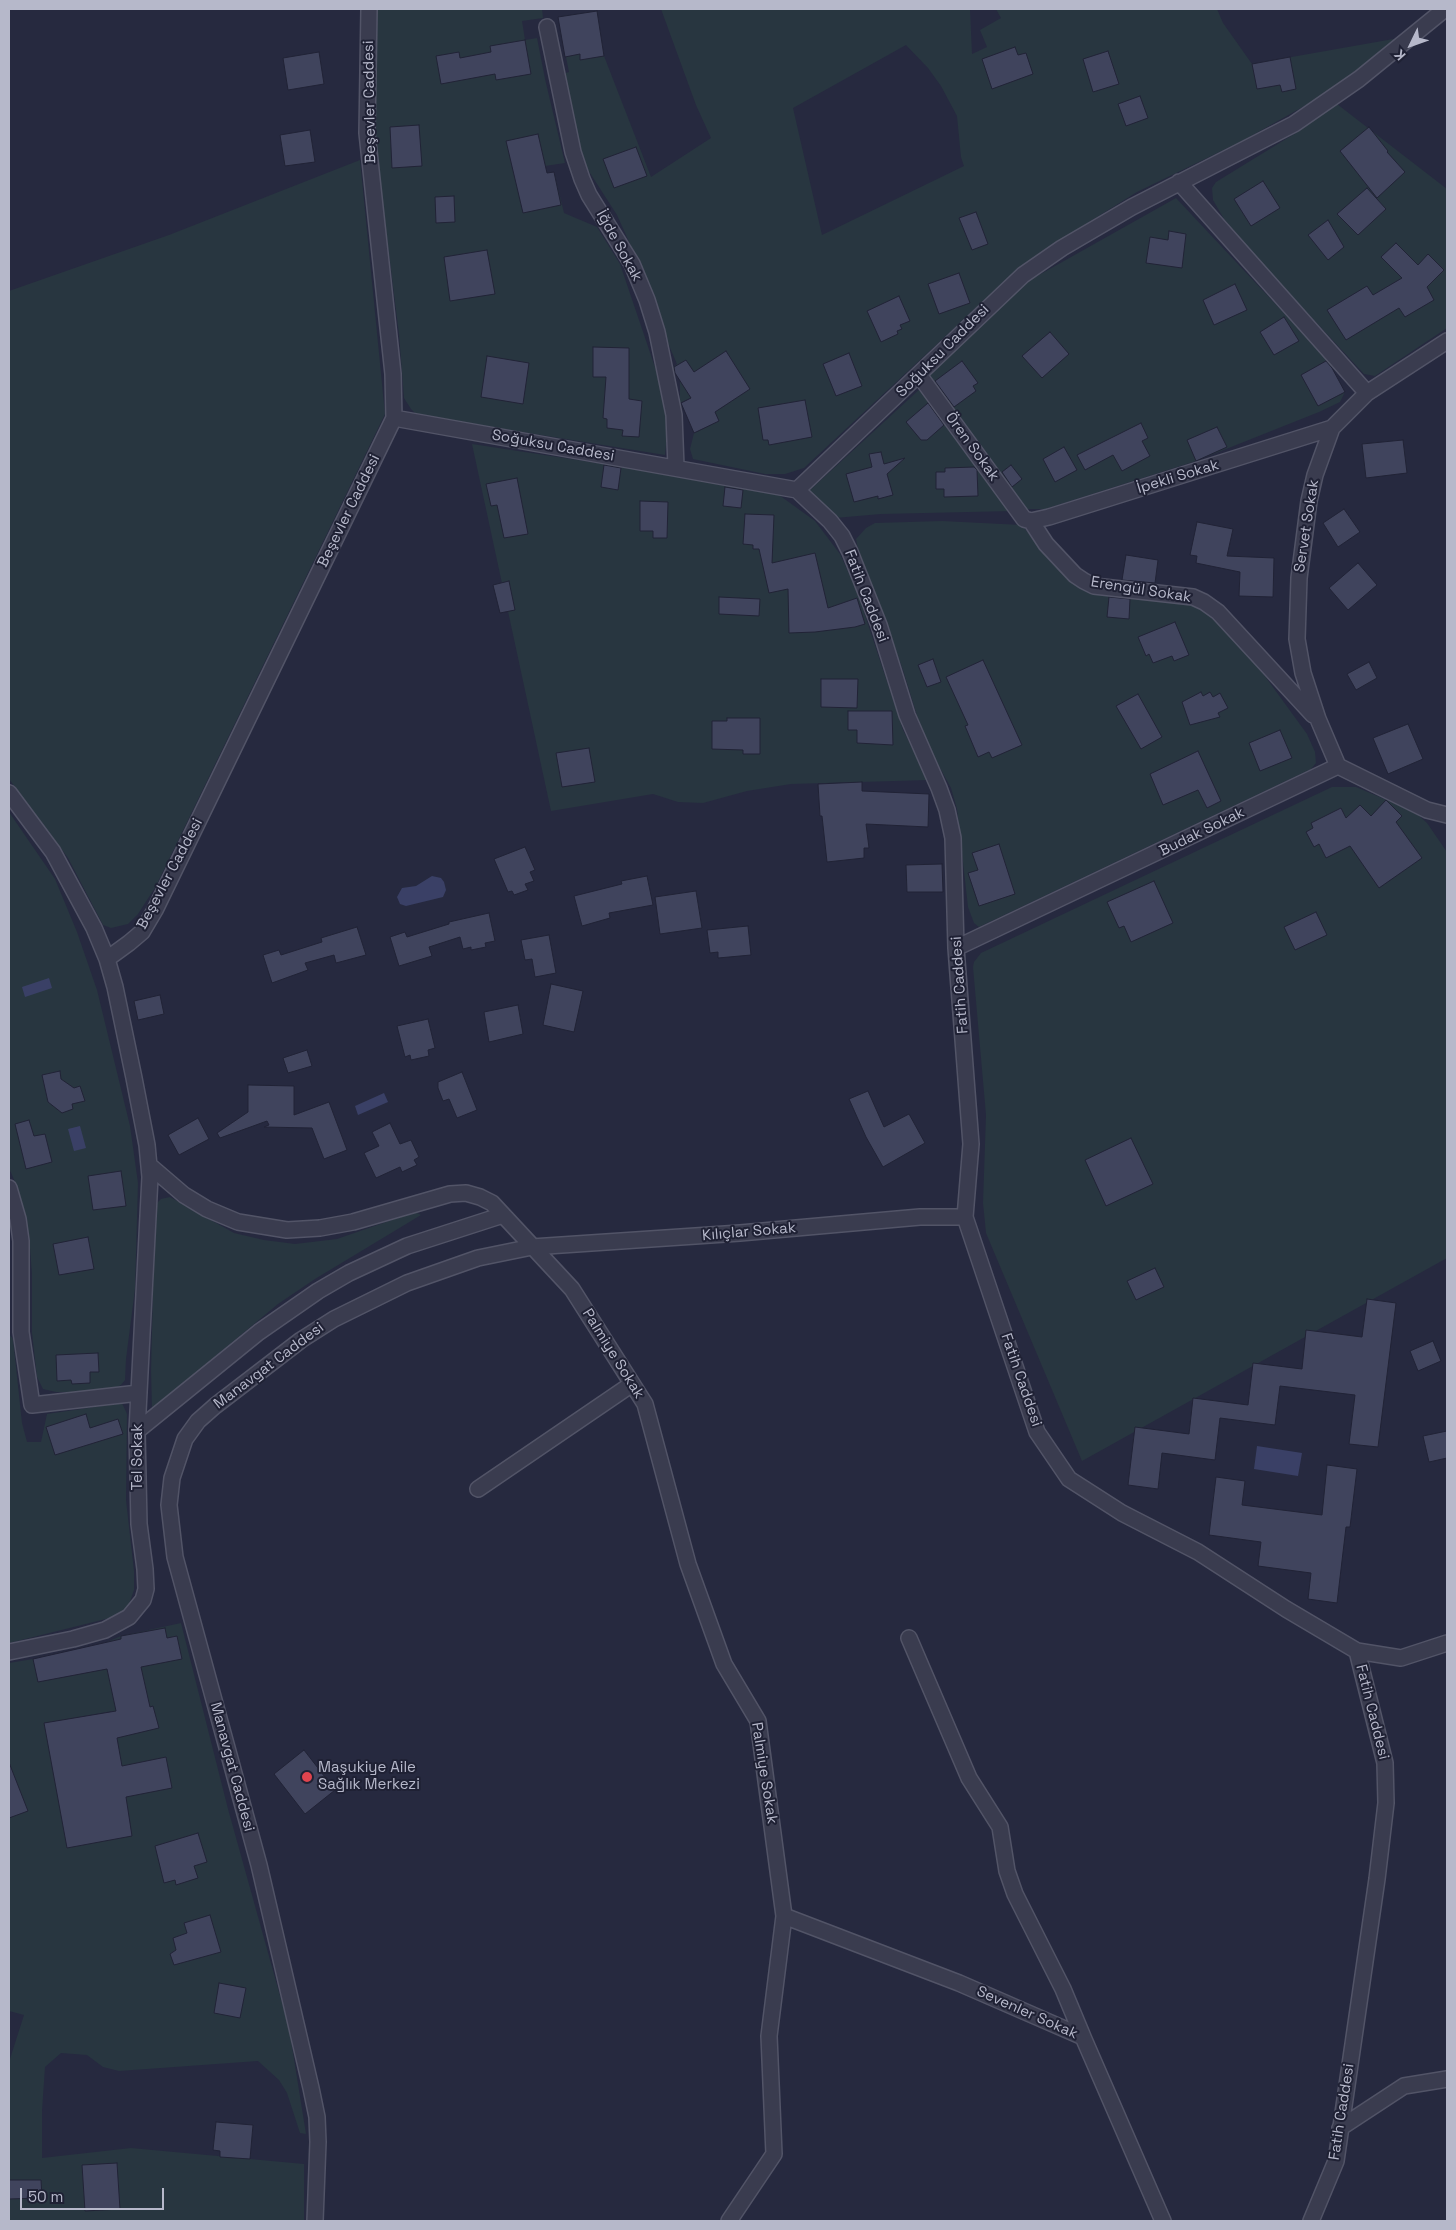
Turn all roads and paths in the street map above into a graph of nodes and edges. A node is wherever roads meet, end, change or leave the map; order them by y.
1 (369, 9) edge
2 (1445, 9) edge
3 (547, 28) dead end
4 (1179, 182) junction
5 (1447, 341) edge
6 (919, 375) junction
7 (1367, 393) junction
8 (394, 418) junction
9 (1332, 428) junction
10 (676, 467) junction
11 (797, 490) junction
12 (1028, 520) junction
13 (1318, 720) junction
14 (1338, 766) junction
15 (9, 793) edge
16 (1447, 815) edge
17 (956, 948) junction
18 (107, 959) junction
19 (149, 1166) junction
20 (9, 1188) edge
21 (503, 1215) junction
22 (965, 1217) junction
23 (532, 1247) junction
24 (632, 1384) junction
25 (139, 1393) junction
26 (137, 1431) junction
27 (478, 1489) dead end
28 (909, 1638) dead end
29 (1447, 1643) edge
30 (1357, 1651) junction
31 (9, 1652) edge
32 (784, 1916) junction
33 (1083, 2037) junction
34 (1447, 2079) edge
35 (1340, 2128) junction
36 (315, 2221) edge
37 (729, 2221) edge
38 (1163, 2221) edge
39 (1311, 2221) edge

1 - 8 street, Beşevler Caddesi
2 - 4 street, Soğuksu Caddesi
3 - 10 street, İğde Sokak
4 - 6 street, Soğuksu Caddesi
4 - 7 street
5 - 7 street, Servet Sokak
6 - 11 street, Soğuksu Caddesi
6 - 12 street, Ören Sokak
7 - 9 street, Servet Sokak
8 - 10 street, Soğuksu Caddesi
8 - 18 street, Beşevler Caddesi
9 - 12 street, İpekli Sokak
9 - 13 street, Servet Sokak
10 - 11 street, Soğuksu Caddesi
11 - 17 street, Fatih Caddesi
12 - 13 street, Erengül Sokak
13 - 14 street, Servet Sokak
14 - 16 street
14 - 17 street, Budak Sokak
15 - 18 street
17 - 22 street, Fatih Caddesi
18 - 19 street
19 - 21 street
19 - 25 street, Tel Sokak
20 - 25 street
21 - 23 street
21 - 26 street
22 - 23 street, Kılıçlar Sokak
22 - 30 street, Fatih Caddesi
23 - 24 street, Palmiye Sokak
23 - 36 street, Manavgat Caddesi
24 - 27 street
24 - 32 street, Palmiye Sokak
25 - 26 street, Tel Sokak
26 - 31 street, Tel Sokak
28 - 33 street
29 - 30 street
30 - 35 street, Fatih Caddesi
32 - 33 street, Sevenler Sokak
32 - 37 street, Palmiye Sokak
33 - 38 street, Sevenler Sokak
34 - 35 street
35 - 39 street, Fatih Caddesi

